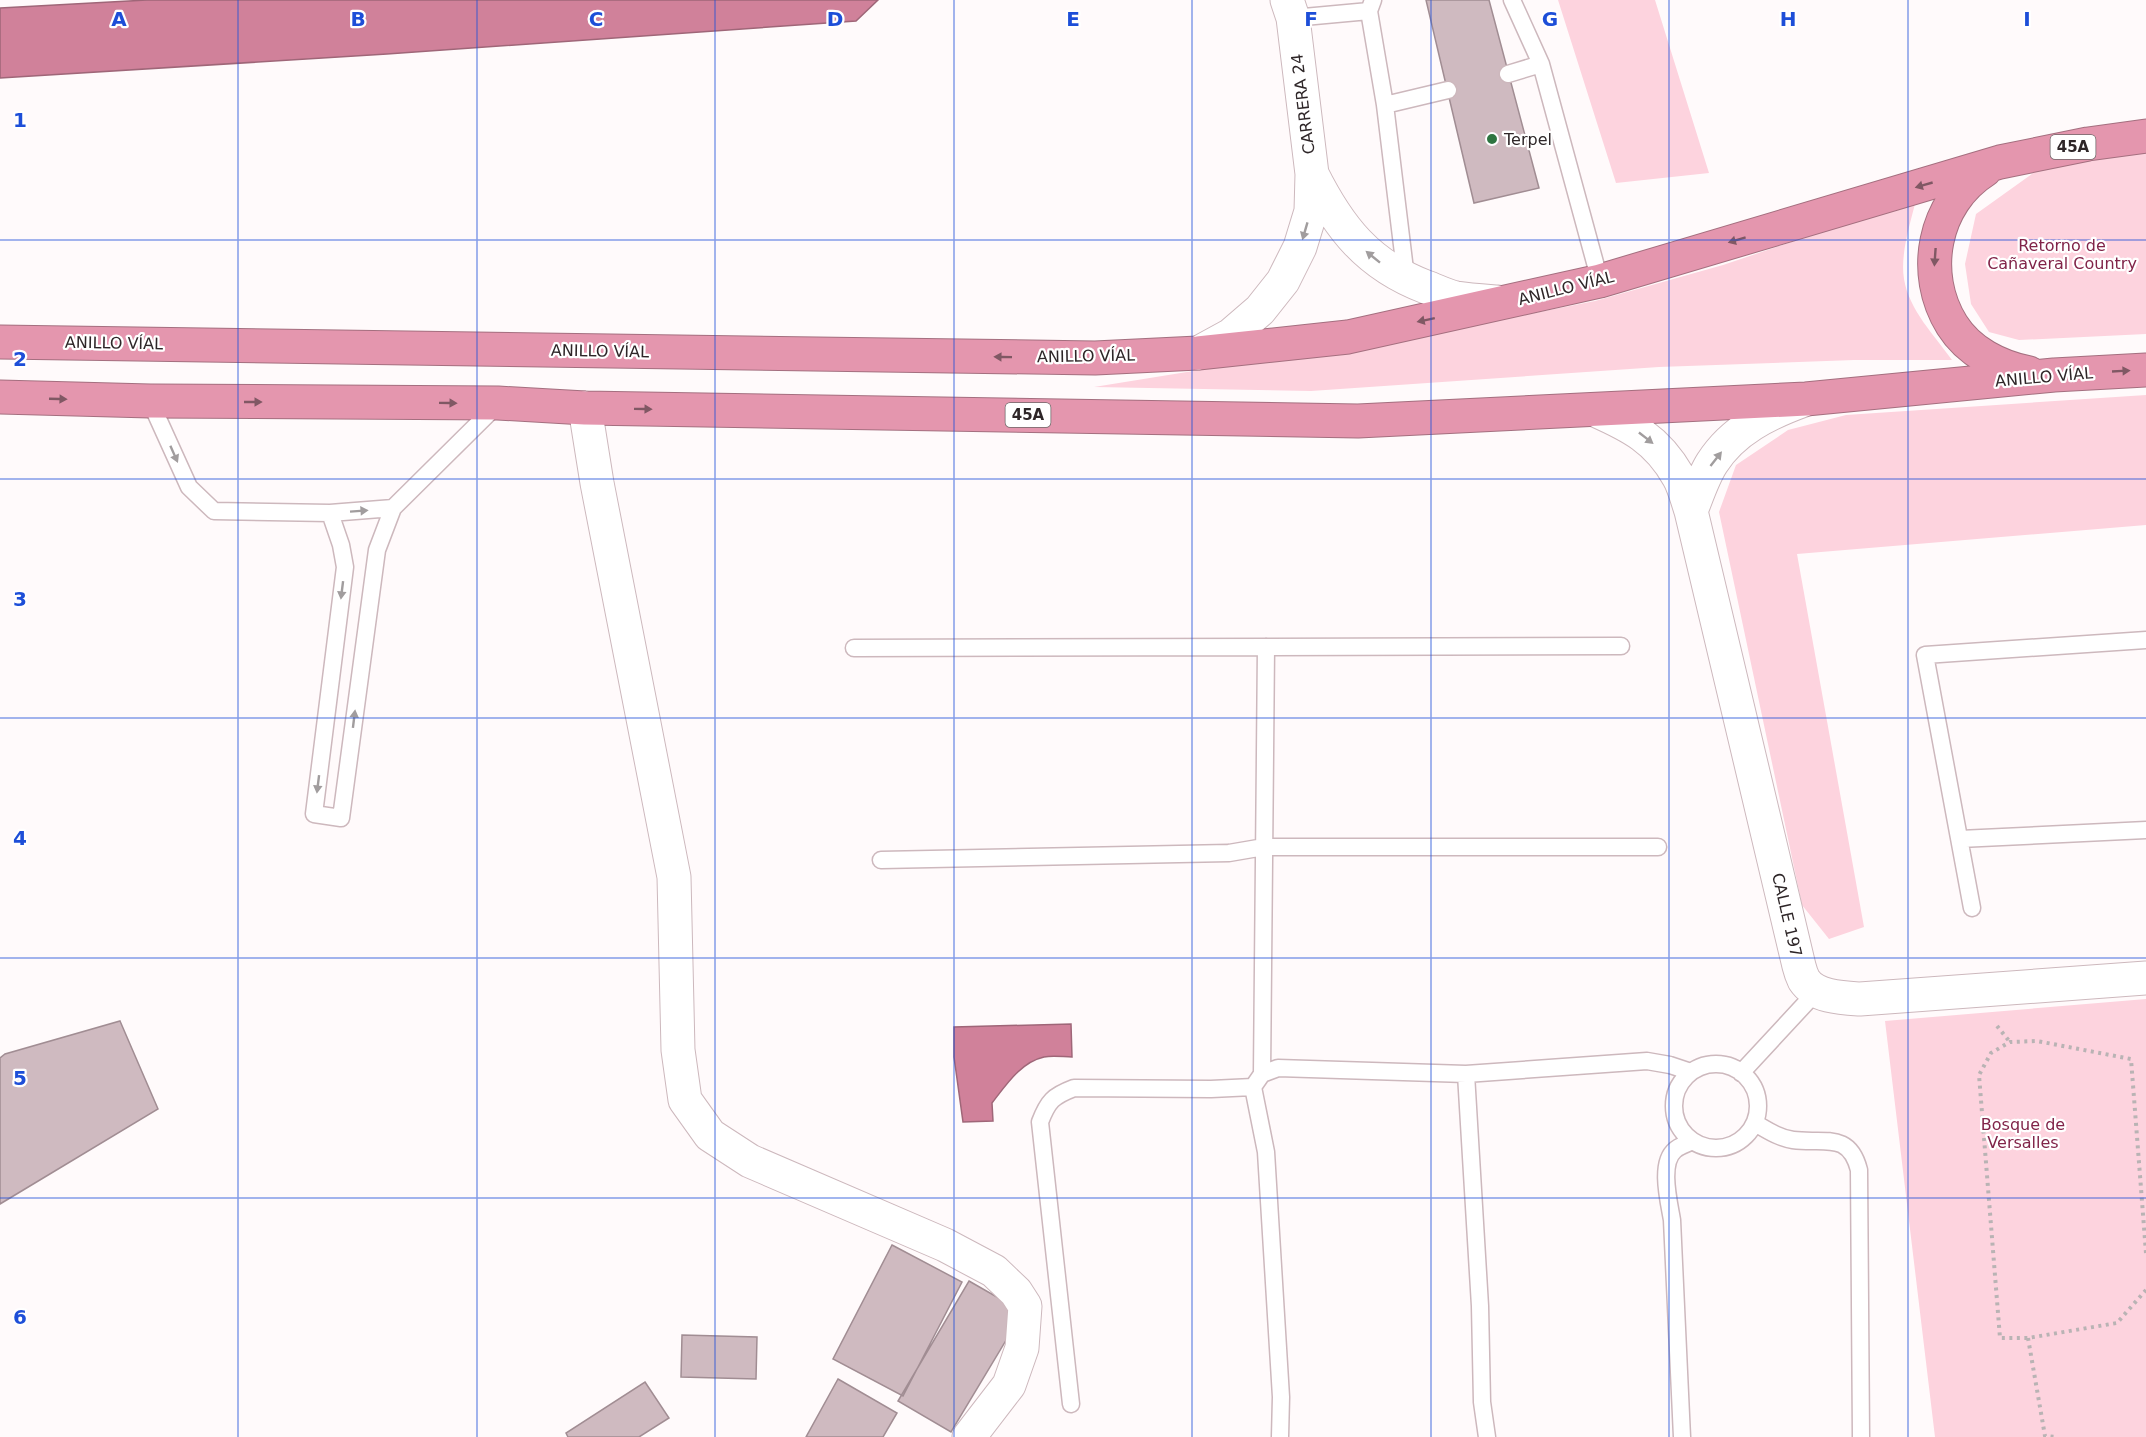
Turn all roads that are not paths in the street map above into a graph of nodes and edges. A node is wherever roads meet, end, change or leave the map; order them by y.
1 (1512, 0) edge
2 (1371, 6) edge
3 (1290, 9) edge
4 (1541, 64) junction
5 (1508, 74) dead end
6 (1448, 90) dead end
7 (1385, 105) junction
8 (2146, 136) edge
9 (2000, 162) junction
10 (1312, 174) junction
11 (1406, 279) junction
12 (1600, 281) junction
13 (1505, 303) junction
14 (0, 342) edge
15 (1198, 353) junction
16 (2146, 370) edge
17 (2054, 375) junction
18 (0, 397) edge
19 (1806, 399) junction
20 (150, 401) junction
21 (498, 403) junction
22 (585, 408) junction
23 (1595, 410) junction
24 (393, 508) junction
25 (1691, 511) junction
26 (330, 513) junction
27 (2146, 640) edge
28 (1621, 646) dead end
29 (1266, 647) junction
30 (854, 648) dead end
31 (2146, 830) edge
32 (1960, 839) junction
33 (1264, 847) junction
34 (1658, 847) dead end
35 (881, 860) dead end
36 (1972, 908) dead end
37 (2146, 978) edge
38 (1817, 991) junction
39 (1691, 1072) junction
40 (1741, 1073) junction
41 (1466, 1074) junction
42 (1257, 1081) junction
43 (1755, 1123) junction
44 (1692, 1141) junction
45 (1071, 1404) dead end
46 (969, 1437) edge
47 (1280, 1437) edge
48 (1487, 1437) edge
49 (1682, 1437) edge
50 (1861, 1437) edge

1 - 4 lane
2 - 3 lane
2 - 7 lane
3 - 10 street, CARRERA 24
4 - 5 lane
4 - 12 lane
6 - 7 lane
7 - 11 lane
8 - 9 highway, ANILLO VÍAL / 45A
9 -> 12 highway, ANILLO VÍAL / 45A
9 -> 17 highway
11 -> 10 street, CARRERA 24
10 -> 15 street, CARRERA 24
11 - 13 street, CARRERA 24
12 - 13 highway, ANILLO VÍAL / 45A
13 -> 15 highway, ANILLO VÍAL / 45A
15 -> 14 highway, ANILLO VÍAL / 45A
17 -> 16 highway, ANILLO VÍAL / 45A
17 - 19 highway, ANILLO VÍAL / 45A
18 -> 20 highway, ANILLO VÍAL / 45A
19 - 23 highway, ANILLO VÍAL / 45A
25 -> 19 street
20 -> 21 highway, ANILLO VÍAL / 45A
20 -> 26 lane
21 - 22 highway, ANILLO VÍAL / 45A
21 - 24 lane
22 -> 23 highway, ANILLO VÍAL / 45A
22 - 46 street
23 -> 25 street, CALLE 197
26 -> 24 lane
26 -> 24 lane
25 - 38 street, CALLE 197
27 - 32 lane
28 - 29 lane
29 - 30 lane
29 - 33 lane
31 - 32 lane
32 - 36 lane
33 - 34 lane
33 - 35 lane
33 - 42 lane
37 - 38 street
38 - 40 lane
39 - 40 lane
39 - 41 lane
39 - 44 lane
40 - 43 lane
41 - 42 lane
41 - 48 lane
42 - 45 lane
42 - 47 lane
43 - 44 lane
43 - 50 lane
44 - 49 lane

